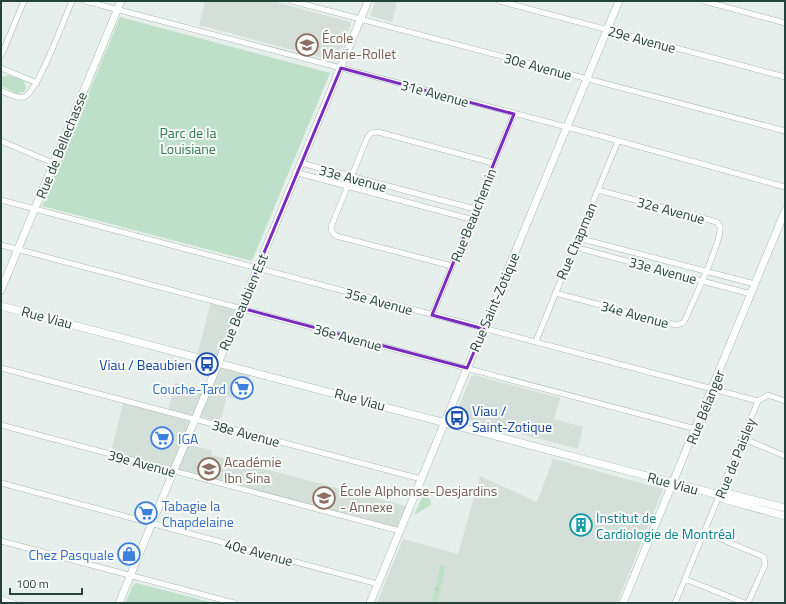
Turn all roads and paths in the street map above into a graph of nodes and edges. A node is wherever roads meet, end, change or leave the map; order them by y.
1 (24, 1) edge
2 (72, 1) edge
3 (85, 1) edge
4 (121, 1) edge
5 (292, 1) edge
6 (368, 1) edge
7 (499, 1) edge
8 (619, 1) edge
9 (704, 1) edge
10 (118, 10) junction
11 (360, 19) junction
12 (785, 23) edge
13 (606, 30) junction
14 (1, 56) edge
15 (1, 68) edge
16 (341, 68) junction
17 (785, 77) edge
18 (586, 79) junction
19 (37, 83) junction
20 (1, 90) edge
21 (514, 114) junction
22 (566, 128) junction
23 (785, 131) edge
24 (1, 141) edge
25 (618, 141) junction
26 (53, 163) junction
27 (494, 163) junction
28 (301, 164) junction
29 (298, 172) junction
30 (351, 177) junction
31 (347, 186) junction
32 (785, 187) edge
33 (598, 190) junction
34 (1, 200) edge
35 (34, 209) junction
36 (475, 209) junction
37 (785, 211) edge
38 (470, 219) junction
39 (578, 238) junction
40 (1, 245) edge
41 (574, 247) junction
42 (18, 249) junction
43 (452, 266) junction
44 (258, 268) junction
45 (705, 271) junction
46 (701, 280) junction
47 (755, 284) junction
48 (1, 290) edge
49 (555, 293) junction
50 (751, 294) junction
51 (1, 306) edge
52 (241, 308) junction
53 (432, 315) junction
54 (484, 329) junction
55 (536, 342) junction
56 (218, 362) junction
57 (1, 368) edge
58 (467, 368) junction
59 (712, 389) junction
60 (758, 401) junction
61 (785, 401) edge
62 (195, 419) junction
63 (445, 422) junction
64 (1, 426) edge
65 (696, 429) junction
66 (742, 438) junction
67 (785, 456) edge
68 (173, 471) junction
69 (420, 479) junction
70 (1, 483) edge
71 (673, 483) junction
72 (719, 495) junction
73 (785, 508) edge
74 (785, 516) edge
75 (152, 523) junction
76 (400, 531) junction
77 (704, 532) junction
78 (1, 541) edge
79 (131, 575) junction
80 (685, 579) junction
81 (378, 584) junction
82 (1, 600) edge
83 (14, 603) edge
84 (119, 603) edge
85 (234, 603) edge
86 (370, 603) edge
87 (623, 603) edge
88 (675, 603) edge
89 (746, 603) edge

1 - 14 street
2 - 19 street
3 - 10 street, 31e Avenue
4 - 10 street, Rue de Bellechasse
5 - 11 street, 30e Avenue
6 - 11 street, Rue Beaubien Est
7 - 13 street, 29e Avenue
8 - 13 street, Rue Saint-Zotique
9 - 12 street
10 - 16 street, 31e Avenue
10 - 26 street, Rue de Bellechasse
11 - 16 street, Rue Beaubien Est
11 - 18 street, 30e Avenue
13 - 17 street, 29e Avenue
13 - 18 street, Rue Saint-Zotique
15 - 19 street
16 - 21 street, 31e Avenue
16 - 28 street, Rue Beaubien Est
18 - 22 street, Rue Saint-Zotique
18 - 23 street, 30e Avenue
19 - 20 street
21 - 22 street, 31e Avenue
21 - 27 street, Rue Beauchemin
22 - 25 street, 31e Avenue
22 - 54 street, Rue Saint-Zotique
24 - 26 street
25 - 32 street, 31e Avenue
25 - 33 street, Rue Chapman
26 - 35 street, Rue de Bellechasse
27 - 30 street
27 - 36 street, Rue Beauchemin
28 - 29 street, Rue Beaubien Est
28 - 30 street, 33e Avenue
29 - 31 street, 33e Avenue
29 - 44 street, Rue Beaubien Est
30 - 31 street
30 - 36 street, 33e Avenue
31 - 38 street, 33e Avenue
31 - 43 street
33 - 39 street, Rue Chapman
33 - 45 street, 32e Avenue
34 - 35 street, 35e Avenue
35 - 42 street, Rue de Bellechasse
35 - 44 street, 35e Avenue
36 - 38 street, Rue Beauchemin
37 - 47 street, Rue Bélanger
38 - 43 street, Rue Beauchemin
39 - 41 street, Rue Chapman
39 - 45 street, 33e Avenue
40 - 42 street, 36e Avenue
41 - 46 street, 33e Avenue
41 - 49 street, Rue Chapman
42 - 48 street, Rue de Bellechasse
42 - 52 street, 36e Avenue
43 - 53 street, Rue Beauchemin
44 - 52 street, Rue Beaubien Est
44 - 53 street, 35e Avenue
45 - 46 street, 34e Avenue
45 - 47 street, 33e Avenue
46 - 49 street, 34e Avenue
46 - 50 street, 33e Avenue
47 - 50 street, Rue Bélanger
49 - 55 street, Rue Chapman
50 - 59 street, Rue Bélanger
51 - 56 street, Rue Viau
52 - 56 street, Rue Beaubien Est
52 - 58 street, 36e Avenue
53 - 54 street, 35e Avenue
54 - 55 street, 35e Avenue
54 - 58 street, Rue Saint-Zotique
55 - 59 street, 35e Avenue
56 - 62 street, Rue Beaubien Est
56 - 63 street, Rue Viau
57 - 62 street, 38e Avenue
58 - 63 street, Rue Saint-Zotique
58 - 65 street, 36e Avenue
59 - 60 street, 35e Avenue
59 - 65 street, Rue Bélanger
60 - 61 street
60 - 66 street, Rue de Paisley
62 - 68 street, Rue Beaubien Est
62 - 69 street, 38e Avenue
63 - 69 street, Rue Saint-Zotique
63 - 71 street, Rue Viau
64 - 68 street, 39e Avenue
65 - 71 street, Rue Bélanger
66 - 67 street
66 - 72 street, Rue de Paisley
68 - 75 street, Rue Beaubien Est
68 - 76 street, 39e Avenue
69 - 76 street, Rue Saint-Zotique
70 - 75 street, 40e Avenue
71 - 72 street, Rue Viau
71 - 87 street, Rue Bélanger
72 - 73 street
72 - 74 street
72 - 77 street, Rue de Paisley
75 - 79 street, Rue Beaubien Est
75 - 81 street, 40e Avenue
76 - 81 street, Rue Saint-Zotique
77 - 80 street, Rue de Paisley
77 - 89 street
78 - 79 street
79 - 84 street, Rue Beaubien Est
79 - 85 street
80 - 88 street, Rue de Paisley
80 - 89 street
81 - 86 street, Rue Saint-Zotique
82 - 83 street

